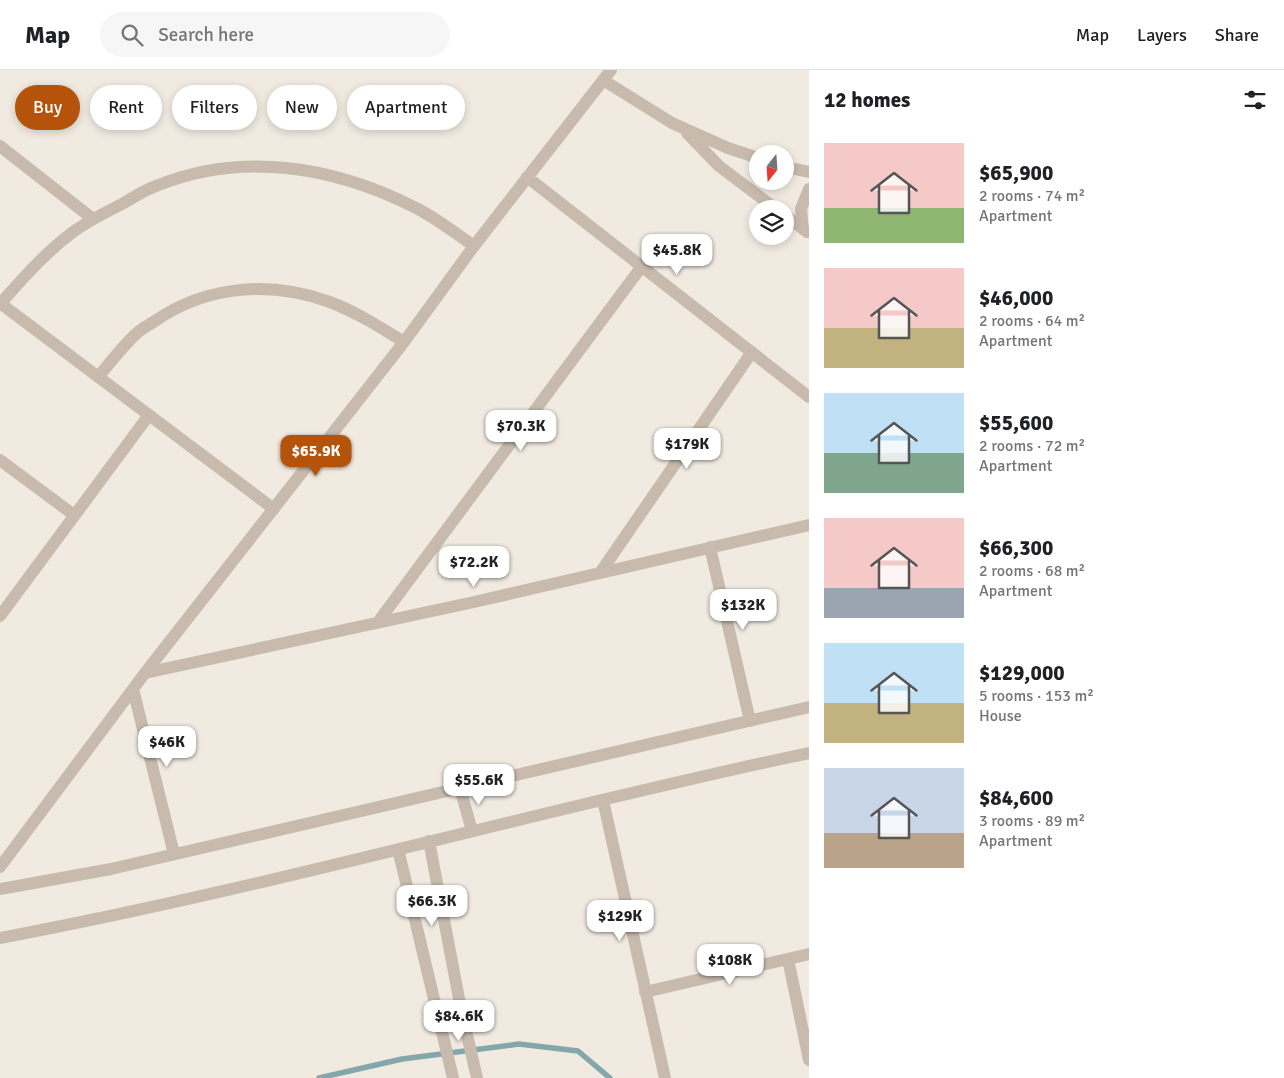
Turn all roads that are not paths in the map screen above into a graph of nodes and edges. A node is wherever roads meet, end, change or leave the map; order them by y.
1 (607, 75) edge
2 (680, 126) junction
3 (0, 146) edge
4 (749, 155) edge
5 (794, 168) edge
6 (809, 172) edge
7 (528, 177) junction
8 (809, 189) edge
9 (764, 200) edge
10 (93, 220) junction
11 (794, 222) edge
12 (806, 231) edge
13 (474, 246) junction
14 (642, 266) junction
15 (0, 303) edge
16 (404, 342) junction
17 (752, 352) junction
18 (98, 377) junction
19 (809, 397) edge
20 (149, 415) junction
21 (0, 460) edge
22 (274, 509) junction
23 (74, 515) junction
24 (809, 525) edge
25 (710, 548) junction
26 (600, 573) junction
27 (0, 615) edge
28 (378, 622) junction
29 (145, 673) junction
30 (133, 689) junction
31 (809, 707) edge
32 (750, 721) junction
33 (809, 753) edge
34 (460, 788) junction
35 (603, 800) junction
36 (472, 831) junction
37 (429, 841) junction
38 (398, 849) junction
39 (174, 854) junction
40 (0, 867) edge
41 (0, 889) edge
42 (0, 938) edge
43 (809, 954) edge
44 (788, 959) junction
45 (645, 992) junction
46 (809, 1060) edge
47 (453, 1078) edge
48 (477, 1078) edge
49 (665, 1078) edge

1 - 2 street
1 - 7 street
2 - 4 street
2 - 9 street
3 - 10 street
5 - 6 street
7 - 13 street
7 - 14 street
8 - 12 street
10 - 13 street
10 - 15 street
11 - 12 street
13 - 16 street
14 - 17 street
14 - 28 street
15 - 18 street
16 - 18 street
16 - 22 street
17 - 19 street
17 - 26 street
18 - 20 street
20 - 22 street
20 - 23 street
21 - 23 street
22 - 29 street
23 - 27 street
24 - 25 street
25 - 26 street
25 - 32 street
26 - 28 street
28 - 29 street
29 - 30 street
30 - 39 street
30 - 40 street
31 - 32 street
32 - 34 street
33 - 35 street
34 - 36 street
34 - 39 street
35 - 36 street
35 - 45 street
36 - 37 street
37 - 38 street
37 - 48 street
38 - 42 street
38 - 47 street
39 - 41 street
43 - 44 street
44 - 45 street
44 - 46 street
45 - 49 street

